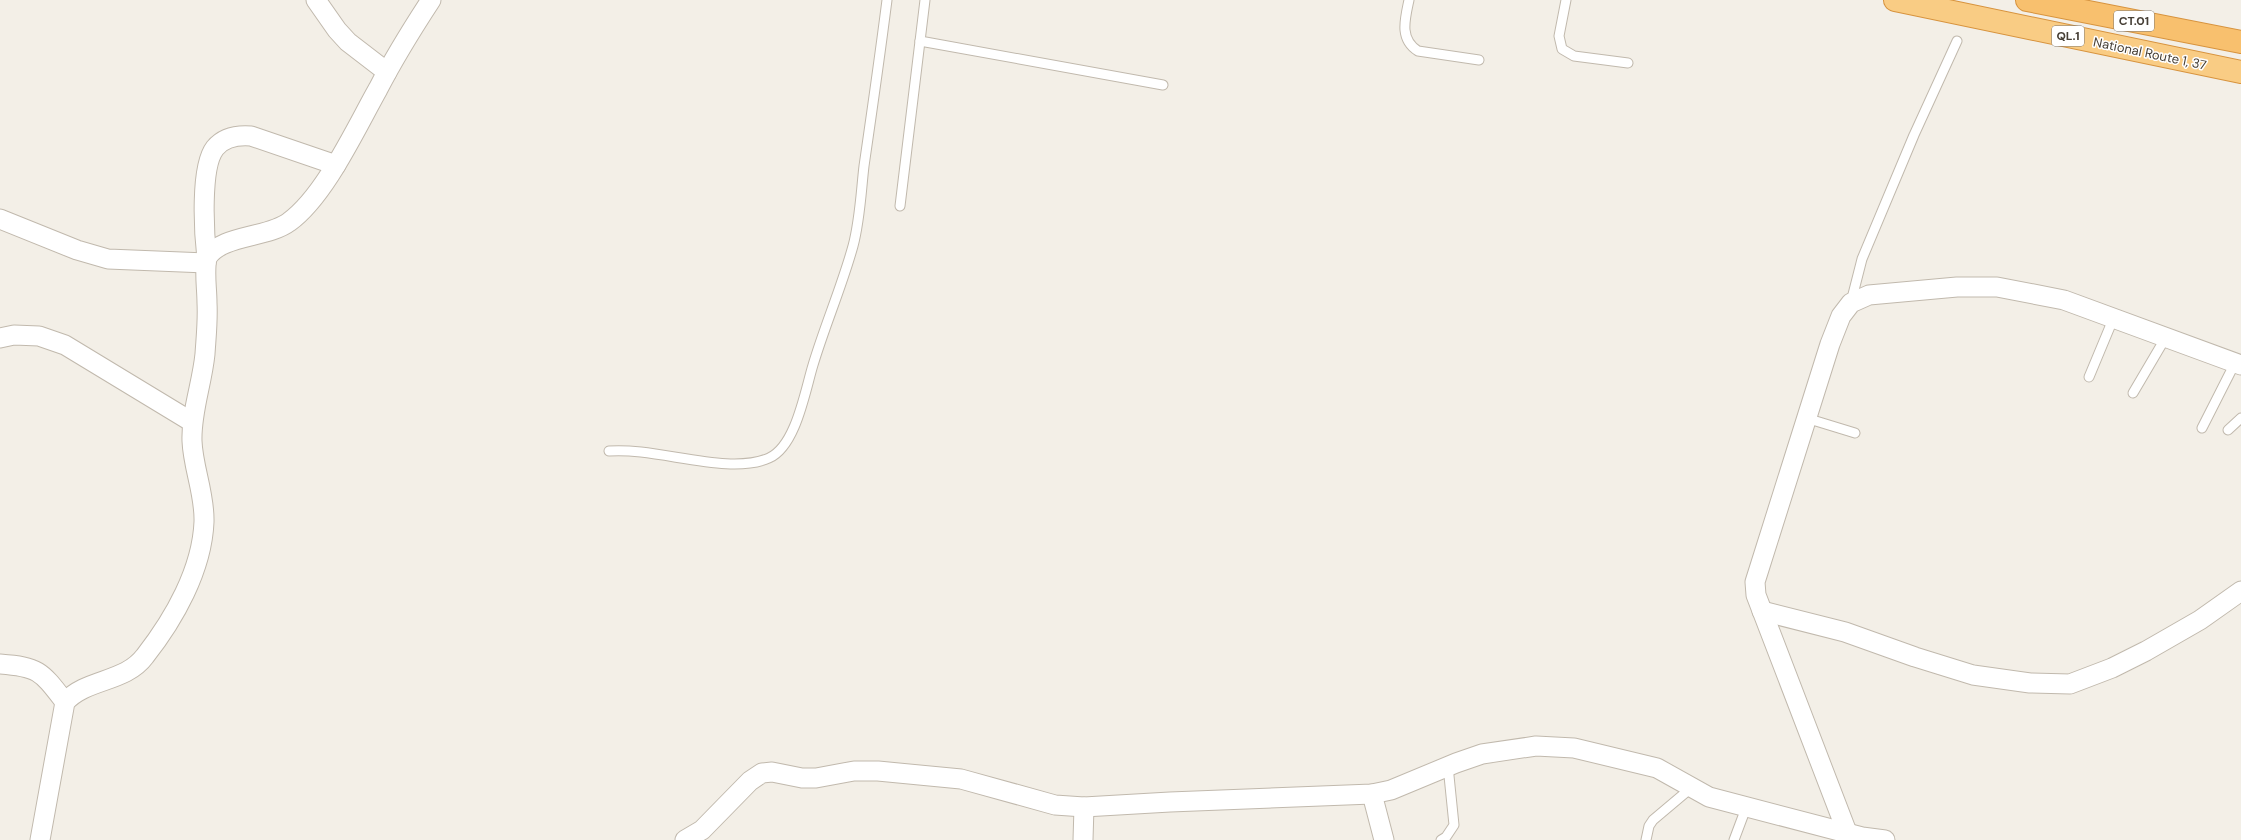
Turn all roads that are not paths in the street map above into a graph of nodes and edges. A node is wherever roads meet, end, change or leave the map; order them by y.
1 (316, 0) edge
2 (431, 0) edge
3 (886, 0) edge
4 (925, 0) edge
5 (1409, 0) edge
6 (1566, 0) edge
7 (1895, 0) edge
8 (2027, 0) edge
9 (920, 41) junction
10 (1957, 41) dead end
11 (2241, 42) edge
12 (1479, 60) dead end
13 (1628, 63) dead end
14 (387, 72) junction
15 (2241, 72) edge
16 (1163, 85) dead end
17 (336, 165) junction
18 (900, 206) dead end
19 (0, 219) edge
20 (207, 260) junction
21 (1851, 303) junction
22 (2114, 317) junction
23 (2166, 337) junction
24 (0, 338) edge
25 (2238, 364) edge
26 (2089, 377) dead end
27 (2133, 393) dead end
28 (1806, 418) junction
29 (2241, 418) edge
30 (192, 422) junction
31 (2202, 428) dead end
32 (2228, 430) dead end
33 (1855, 433) dead end
34 (609, 452) dead end
35 (2241, 591) edge
36 (1762, 611) junction
37 (0, 664) edge
38 (65, 702) junction
39 (1448, 766) junction
40 (1691, 788) junction
41 (1372, 794) junction
42 (1084, 807) junction
43 (1746, 808) junction
44 (1849, 837) edge
45 (40, 840) edge
46 (685, 840) edge
47 (1083, 840) edge
48 (1384, 840) edge
49 (1441, 840) edge
50 (1646, 840) edge
51 (1734, 840) edge
52 (1885, 840) edge

1 - 14 street
2 - 14 street
3 - 34 lane
4 - 9 lane
5 - 12 lane
6 - 13 lane
7 - 15 highway, National Route 1, 37 / QL.1
8 - 11 highway, CT.01
9 - 16 lane
9 - 18 lane
10 - 21 lane
14 - 17 street
17 - 20 street
17 - 20 street
19 - 20 street
20 - 30 street
21 - 22 street
21 - 28 street
22 - 23 street
22 - 26 lane
23 - 25 street
23 - 27 lane
24 - 30 street
25 - 31 lane
28 - 33 lane
28 - 36 street
29 - 32 lane
30 - 38 street
35 - 36 street
36 - 44 street
37 - 38 street
38 - 45 street
39 - 40 street
39 - 41 street
39 - 49 lane
40 - 43 street
40 - 50 lane
41 - 42 street
41 - 48 street
42 - 46 street
42 - 47 street
43 - 44 street
43 - 51 lane
44 - 52 street

